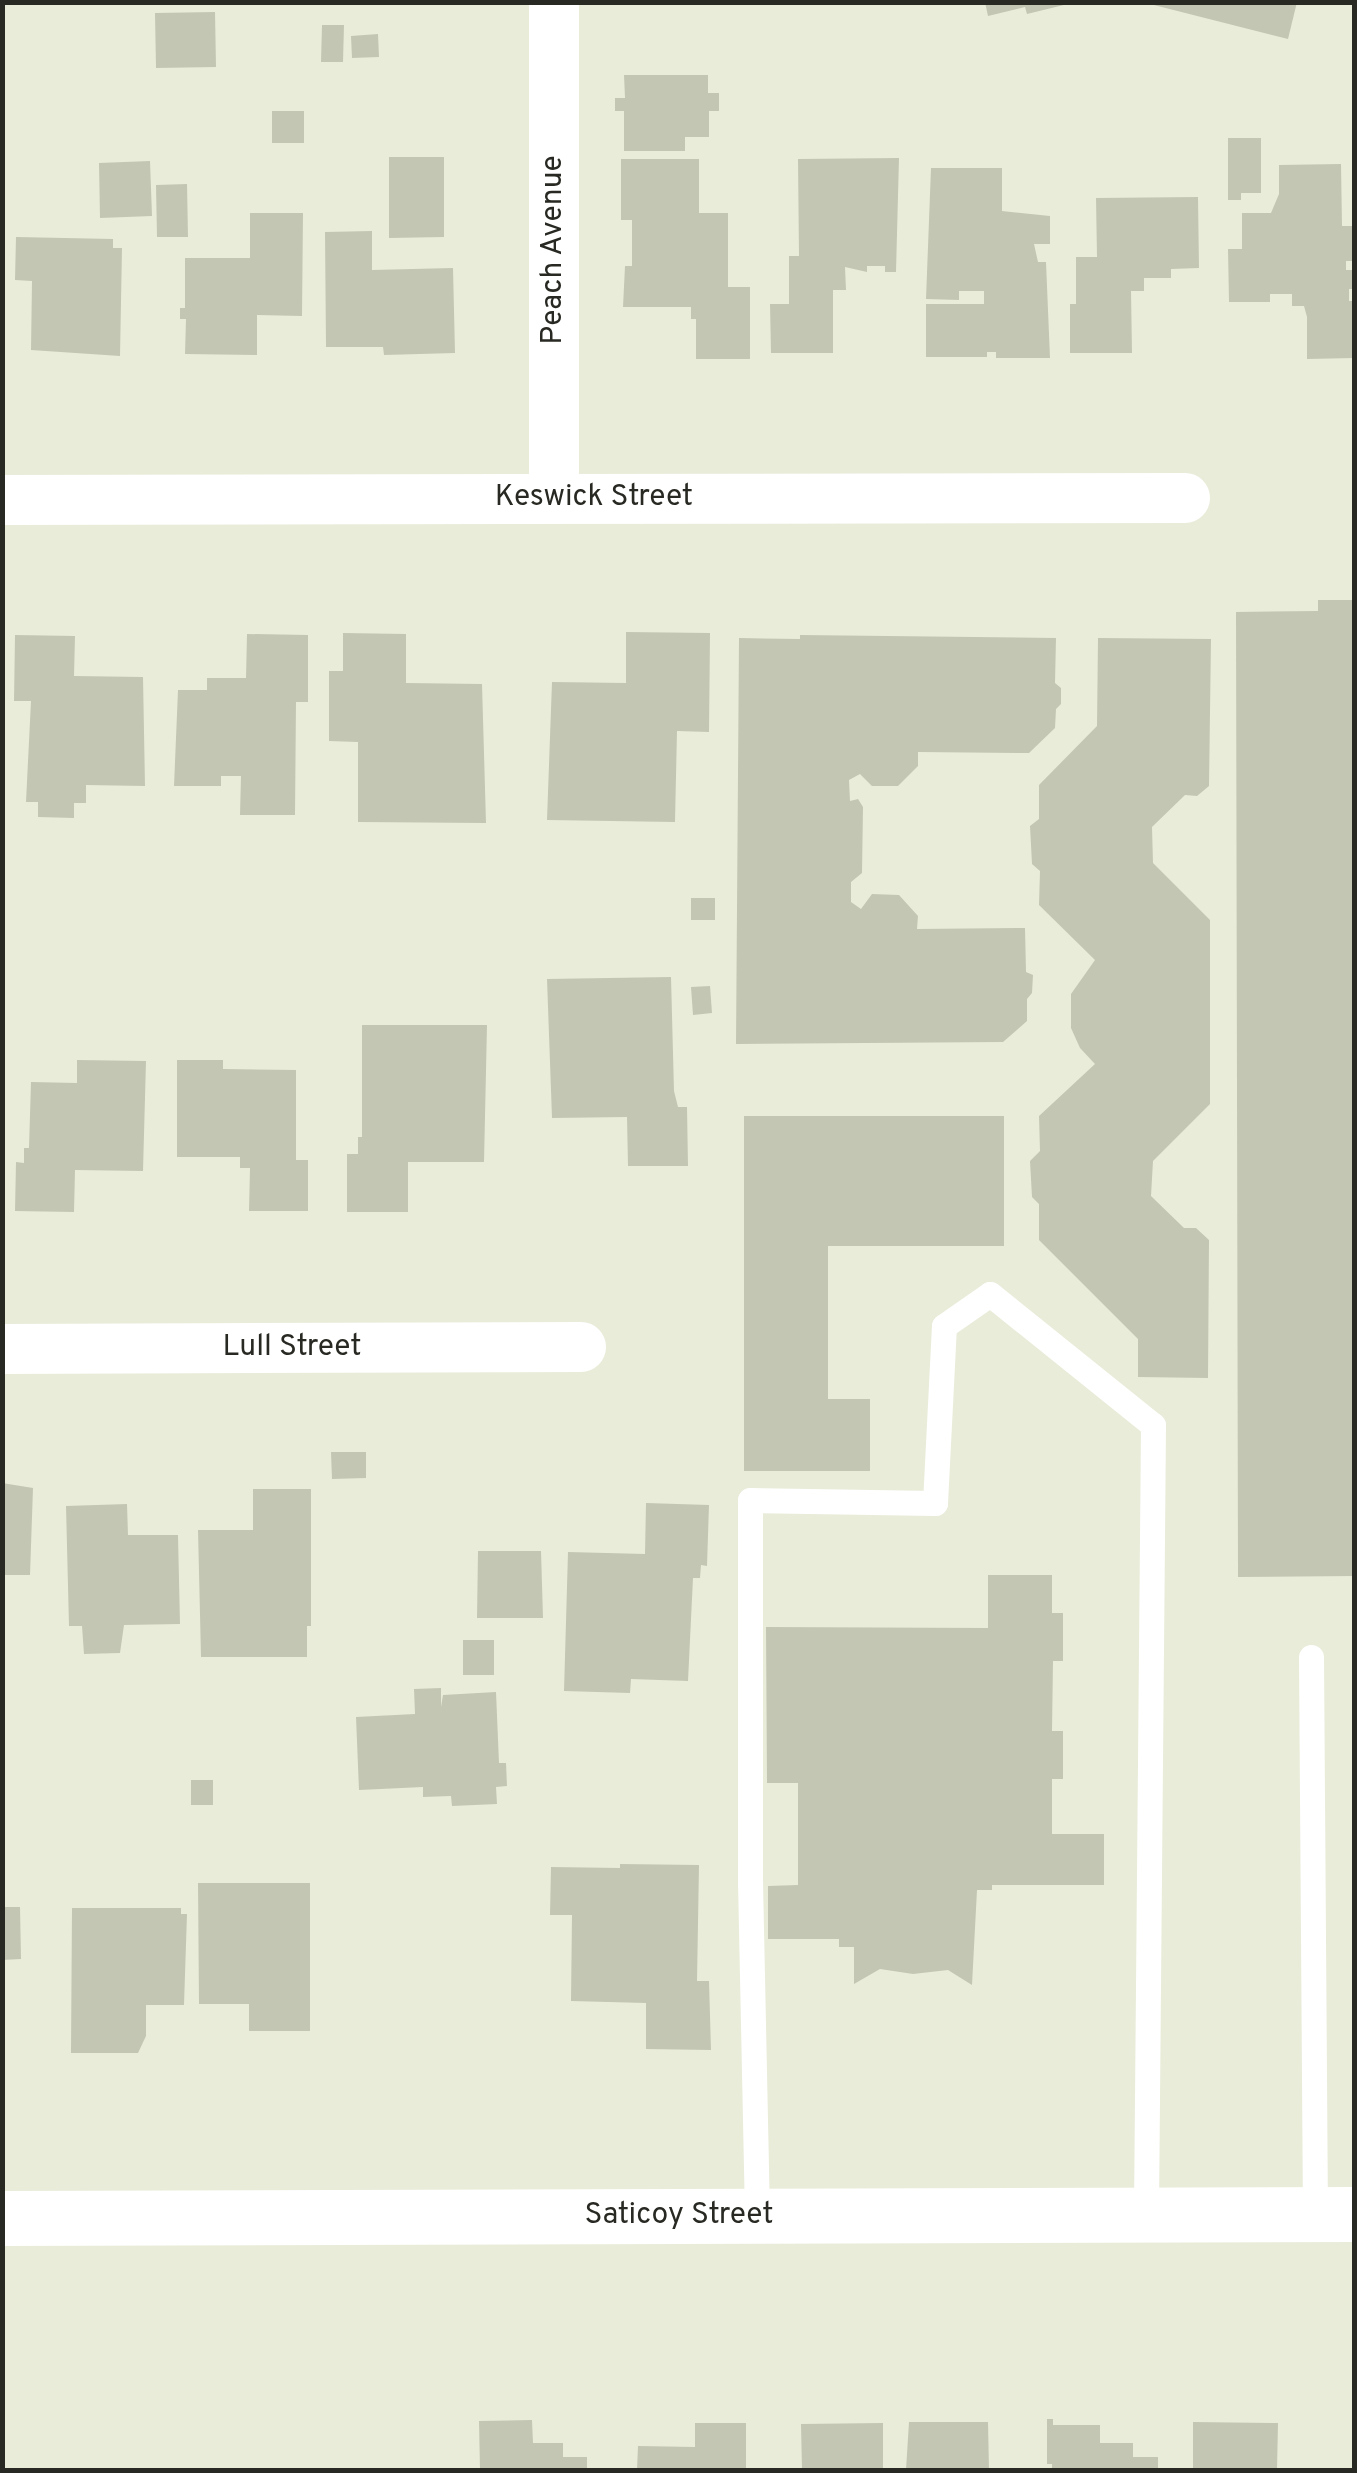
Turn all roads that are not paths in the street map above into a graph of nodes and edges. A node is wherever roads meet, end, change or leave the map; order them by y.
1 (554, 2) edge
2 (554, 498) junction
3 (1186, 498) dead end
4 (2, 500) edge
5 (581, 1347) dead end
6 (2, 1349) edge
7 (1312, 1657) dead end
8 (1146, 2214) junction
9 (1334, 2214) edge
10 (757, 2216) junction
11 (2, 2218) edge

1 - 2 street, Peach Avenue
2 - 3 street, Keswick Street
2 - 4 street, Keswick Street
5 - 6 street, Lull Street
7 - 9 lane
8 - 9 main road, Saticoy Street
8 - 10 main road, Saticoy Street
8 - 10 lane
10 - 11 main road, Saticoy Street

